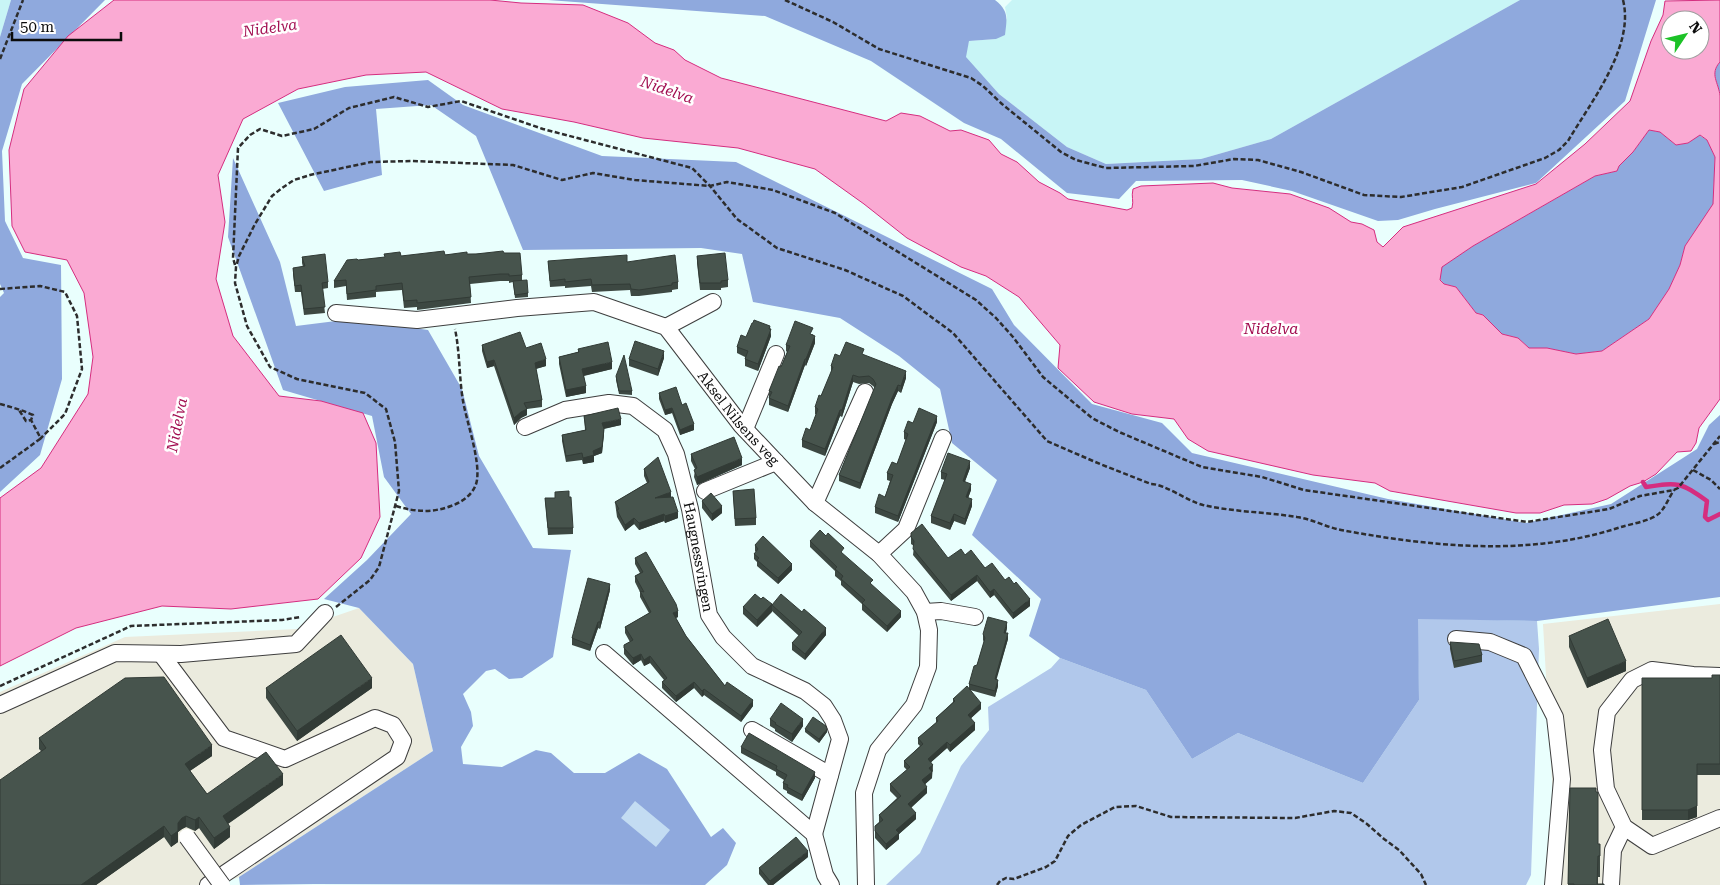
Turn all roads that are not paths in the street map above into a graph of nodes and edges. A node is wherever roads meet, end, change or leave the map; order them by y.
1 (713, 302) dead end
2 (336, 312) dead end
3 (666, 327) junction
4 (776, 354) dead end
5 (865, 392) dead end
6 (525, 427) dead end
7 (745, 429) junction
8 (943, 438) dead end
9 (776, 462) junction
10 (705, 491) dead end
11 (815, 503) junction
12 (879, 554) junction
13 (925, 612) junction
14 (325, 613) dead end
15 (976, 616) dead end
16 (1456, 639) dead end
17 (604, 653) dead end
18 (161, 654) junction
19 (1720, 676) edge
20 (0, 705) edge
21 (752, 730) dead end
22 (830, 775) junction
23 (1720, 818) edge
24 (1624, 827) junction
25 (814, 834) junction
26 (187, 837) dead end
27 (208, 885) edge
28 (222, 885) edge
29 (831, 885) edge
30 (866, 885) edge
31 (1553, 885) edge
32 (1611, 885) edge

1 - 3 street
2 - 3 street
3 - 7 street, Aksel Nilsens veg
4 - 7 street
5 - 11 street
6 - 22 street, Haugnessvingen
7 - 9 street, Aksel Nilsens veg
8 - 12 street
9 - 10 street
9 - 11 street, Aksel Nilsens veg
11 - 12 street, Aksel Nilsens veg
12 - 13 street, Aksel Nilsens veg
13 - 15 street
13 - 30 street, Aksel Nilsens veg
14 - 18 street
16 - 31 street
17 - 25 street
18 - 20 street
18 - 27 street
19 - 24 street
21 - 22 street
22 - 25 street, Haugnessvingen
23 - 24 street
24 - 32 street
25 - 29 street
26 - 28 street, bridge

